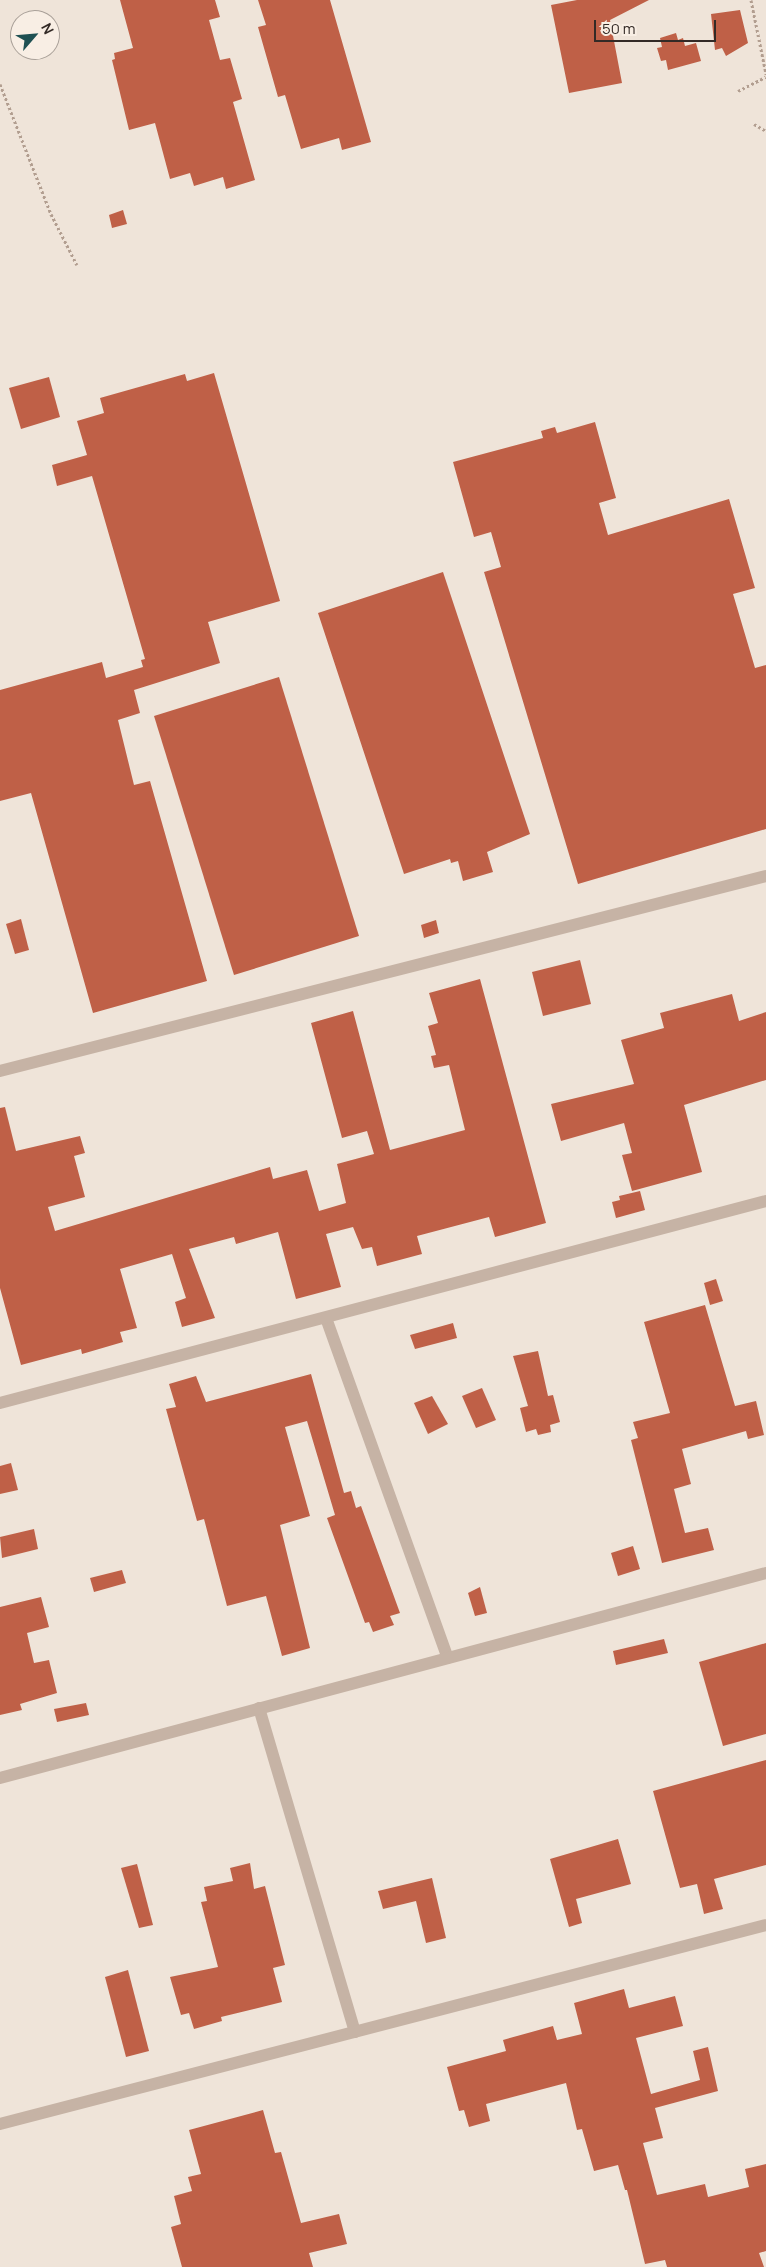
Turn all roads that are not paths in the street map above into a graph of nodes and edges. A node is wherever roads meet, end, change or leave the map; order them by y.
1 (766, 876) edge
2 (0, 1071) edge
3 (766, 1201) edge
4 (326, 1318) junction
5 (0, 1403) edge
6 (766, 1573) edge
7 (448, 1658) junction
8 (258, 1708) junction
9 (0, 1778) edge
10 (766, 1925) edge
11 (355, 2032) junction
12 (0, 2124) edge

1 - 2 street
3 - 4 street
4 - 5 street
4 - 7 street
6 - 7 street
7 - 8 street
8 - 9 street
8 - 11 street
10 - 11 street
11 - 12 street

